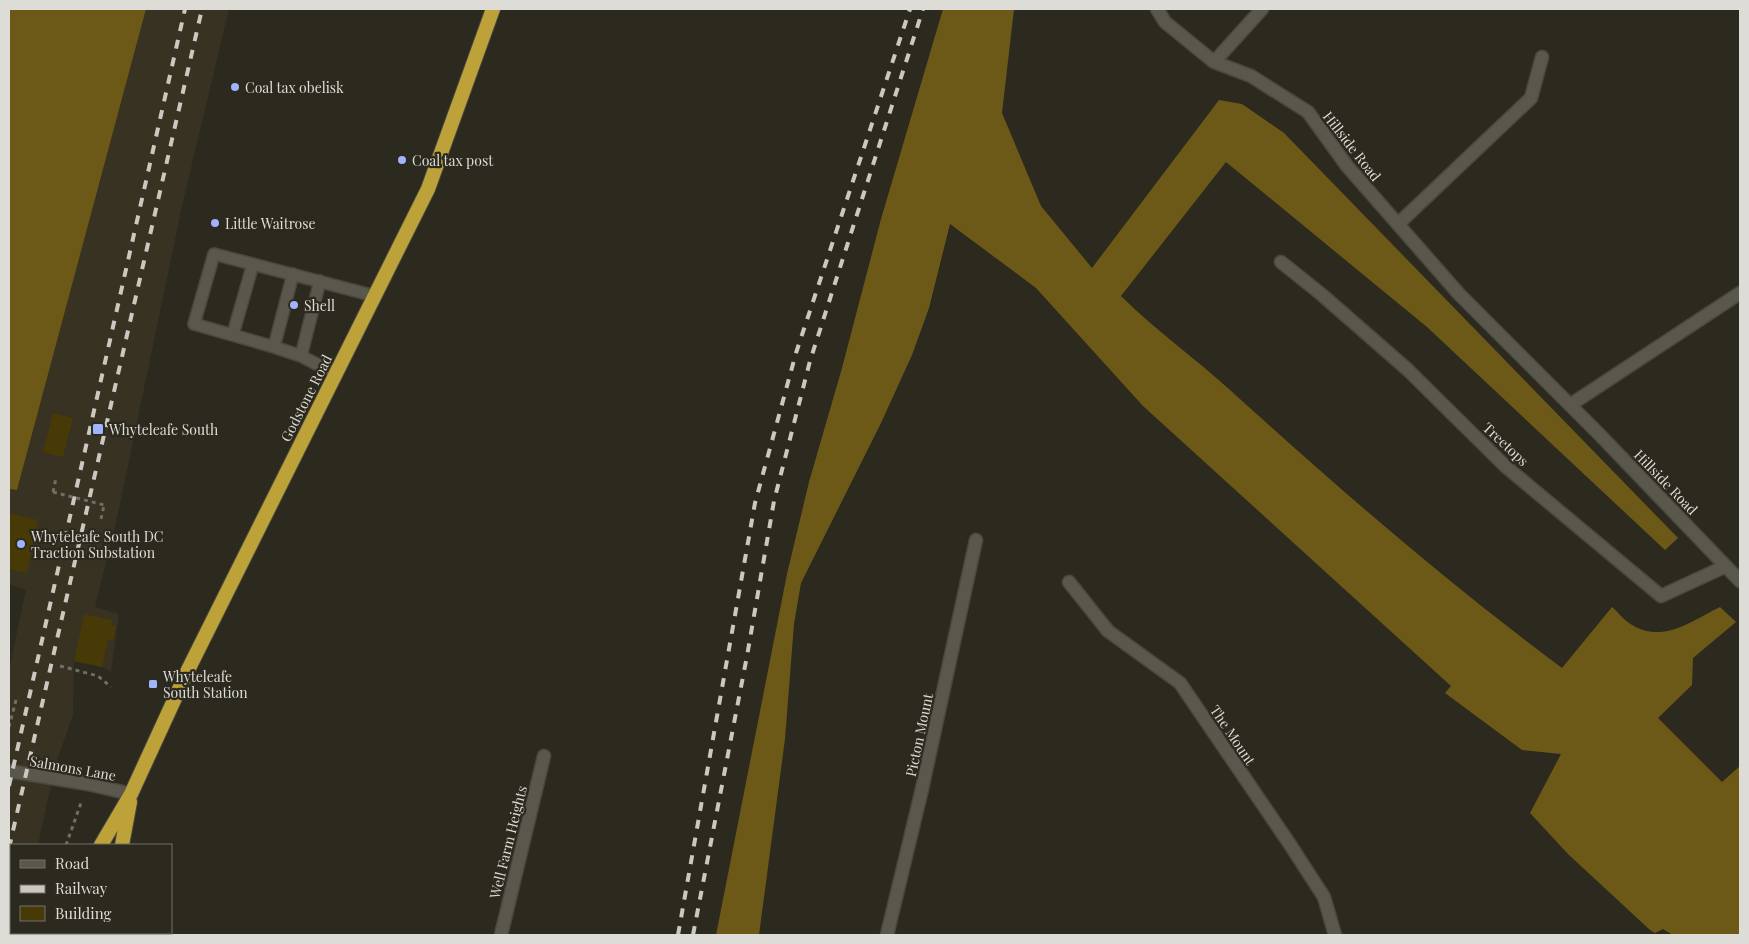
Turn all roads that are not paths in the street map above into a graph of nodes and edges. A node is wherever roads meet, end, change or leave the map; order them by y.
1 (493, 9) edge
2 (1157, 9) edge
3 (1262, 9) edge
4 (1542, 57) dead end
5 (1214, 62) junction
6 (1398, 224) junction
7 (1281, 262) dead end
8 (253, 264) junction
9 (293, 274) junction
10 (320, 282) junction
11 (1740, 293) edge
12 (375, 296) junction
13 (233, 334) junction
14 (274, 347) junction
15 (301, 356) junction
16 (336, 374) junction
17 (1570, 405) junction
18 (976, 540) dead end
19 (1726, 566) junction
20 (1740, 580) edge
21 (1068, 582) dead end
22 (544, 756) dead end
23 (9, 771) edge
24 (131, 794) junction
25 (102, 844) edge
26 (122, 844) edge
27 (501, 935) edge
28 (887, 935) edge
29 (1335, 935) edge

1 - 12 highway, Godstone Road
2 - 5 street, Hillside Road
3 - 5 street
4 - 6 street
5 - 6 street, Hillside Road
6 - 17 street, Hillside Road
7 - 19 street, Treetops
8 - 9 lane
8 - 13 lane
8 - 13 lane
9 - 10 lane
9 - 14 lane
10 - 12 lane
10 - 15 lane
11 - 17 street
12 - 16 highway, Godstone Road
13 - 14 lane
14 - 15 lane
15 - 16 lane
16 - 24 highway, Godstone Road
17 - 19 street, Hillside Road
18 - 28 street, Picton Mount
19 - 20 street, Hillside Road
21 - 29 street, The Mount
22 - 27 street, Well Farm Heights
23 - 24 street, Salmons Lane
24 - 25 highway, Godstone Road
24 - 26 highway, Godstone Road

